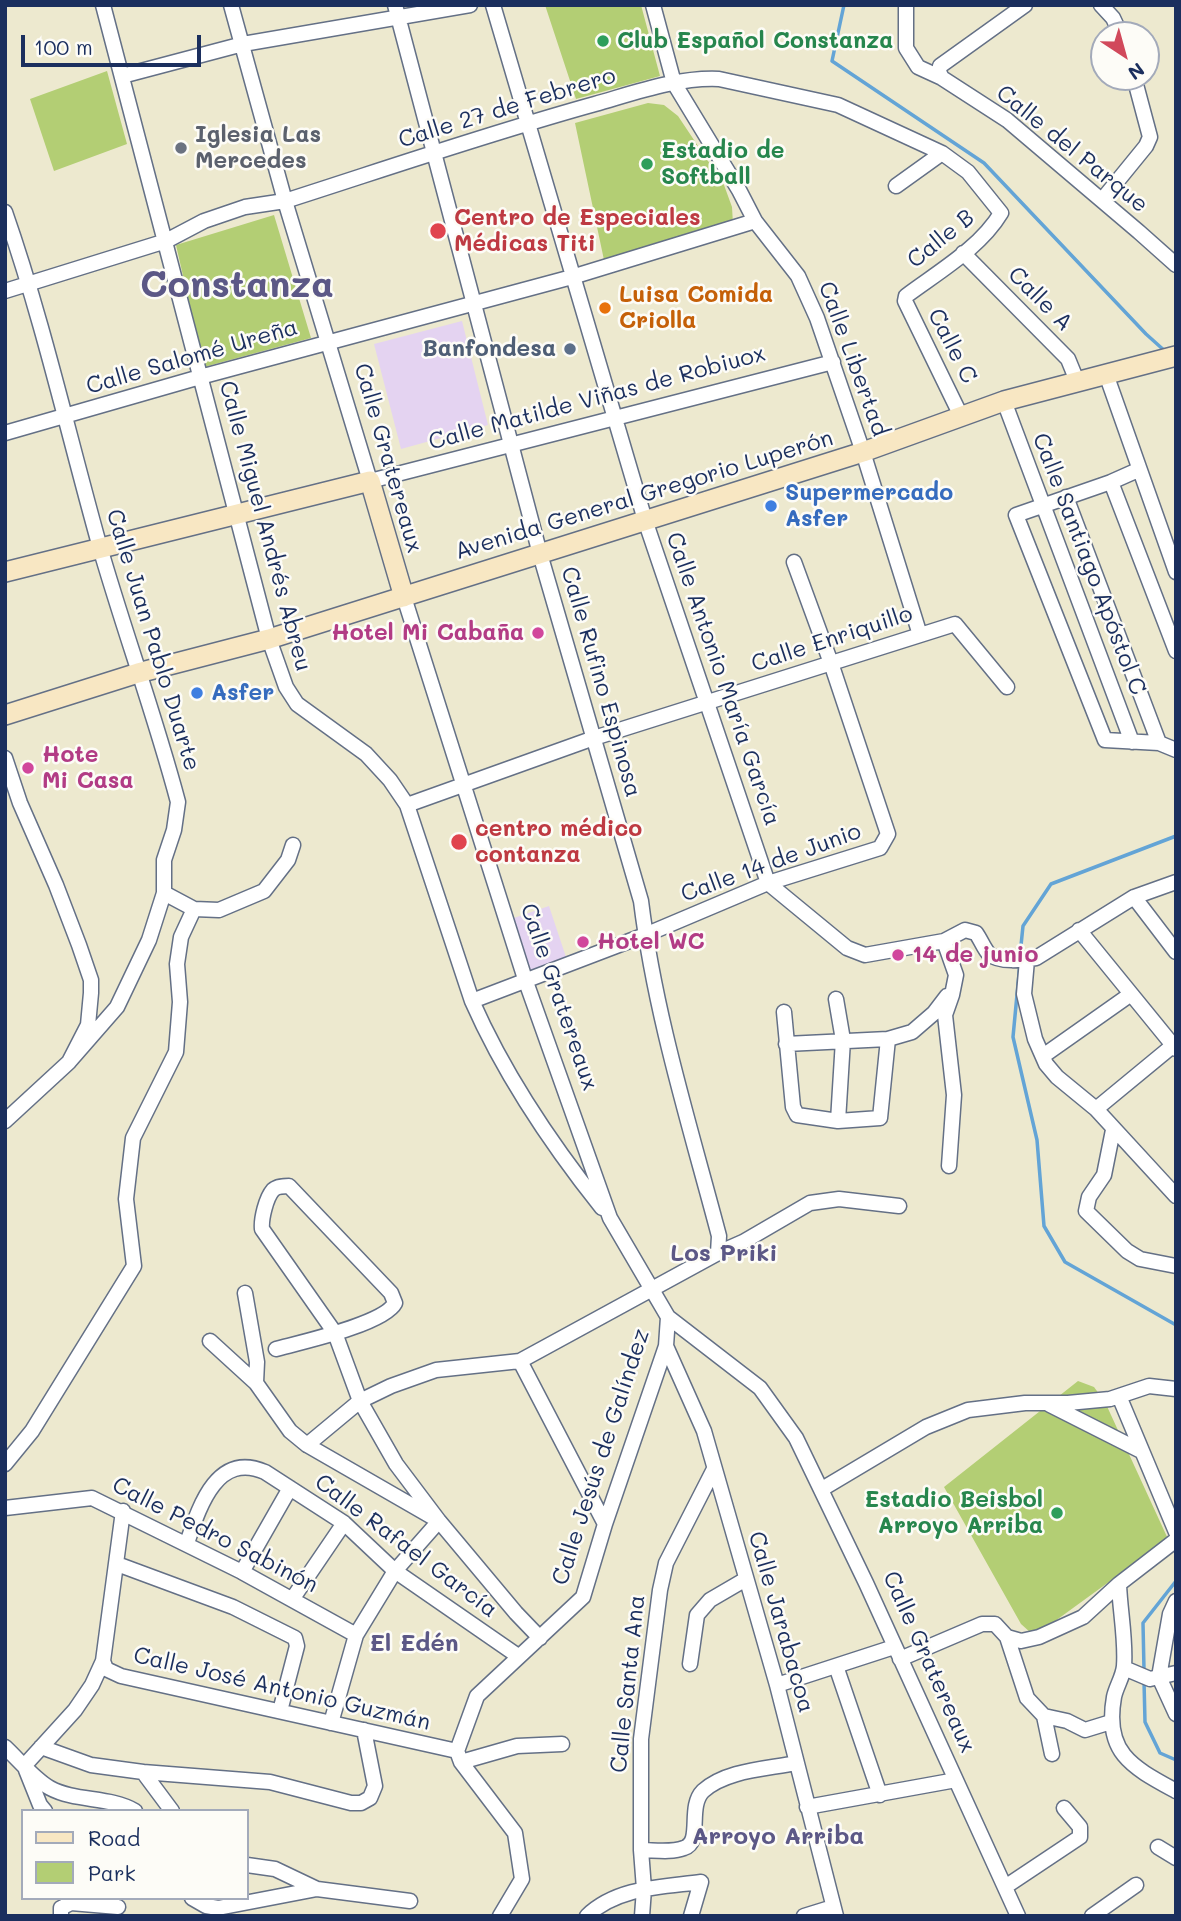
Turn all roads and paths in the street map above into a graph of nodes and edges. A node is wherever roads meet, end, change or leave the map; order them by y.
1 (103, 5) edge
2 (231, 5) edge
3 (470, 5) edge
4 (493, 5) edge
5 (653, 5) edge
6 (906, 5) edge
7 (1025, 5) edge
8 (1101, 5) edge
9 (397, 12) edge
10 (1114, 21) edge
11 (243, 44) junction
12 (122, 76) junction
13 (942, 78) junction
14 (674, 83) junction
15 (1138, 91) edge
16 (528, 122) junction
17 (434, 153) junction
18 (942, 153) junction
19 (896, 186) dead end
20 (1102, 200) junction
21 (285, 201) junction
22 (5, 212) edge
23 (1001, 213) joint
24 (755, 221) junction
25 (166, 241) junction
26 (963, 253) junction
27 (1176, 265) edge
28 (572, 277) junction
29 (30, 283) junction
30 (5, 291) edge
31 (906, 296) joint
32 (474, 305) junction
33 (329, 343) junction
34 (1176, 356) edge
35 (833, 362) junction
36 (1106, 374) junction
37 (200, 377) junction
38 (1077, 381) junction
39 (1004, 401) junction
40 (961, 416) junction
41 (63, 417) junction
42 (615, 418) junction
43 (5, 433) edge
44 (510, 446) junction
45 (863, 452) junction
46 (1138, 470) junction
47 (370, 481) junction
48 (1111, 482) junction
49 (1066, 497) junction
50 (1042, 505) junction
51 (237, 514) junction
52 (645, 520) junction
53 (100, 548) junction
54 (540, 554) junction
55 (794, 562) dead end
56 (5, 572) edge
57 (1176, 572) edge
58 (404, 597) junction
59 (920, 635) junction
60 (269, 639) junction
61 (1176, 651) edge
62 (831, 663) junction
63 (138, 673) junction
64 (1007, 687) dead end
65 (709, 703) junction
66 (5, 715) edge
67 (594, 738) junction
68 (1132, 741) junction
69 (1159, 743) junction
70 (1176, 750) edge
71 (5, 758) edge
72 (463, 785) junction
73 (407, 805) junction
74 (293, 845) dead end
75 (1176, 882) edge
76 (768, 883) junction
77 (164, 893) junction
78 (1134, 897) junction
79 (194, 909) junction
80 (1079, 930) junction
81 (645, 935) junction
82 (944, 941) junction
83 (1174, 947) edge
84 (1027, 960) junction
85 (525, 979) junction
86 (954, 988) junction
87 (1131, 994) junction
88 (836, 999) dead end
89 (472, 1001) junction
90 (784, 1012) dead end
91 (888, 1039) junction
92 (843, 1040) junction
93 (786, 1044) junction
94 (1175, 1046) edge
95 (1043, 1056) junction
96 (69, 1062) junction
97 (1096, 1109) junction
98 (5, 1121) edge
99 (838, 1121) junction
100 (1113, 1130) junction
101 (949, 1166) dead end
102 (1176, 1196) edge
103 (899, 1206) dead end
104 (610, 1218) junction
105 (718, 1253) junction
106 (1176, 1266) edge
107 (652, 1290) junction
108 (245, 1293) dead end
109 (668, 1317) junction
110 (335, 1333) junction
111 (210, 1342) dead end
112 (666, 1346) junction
113 (276, 1349) dead end
114 (520, 1361) junction
115 (256, 1384) junction
116 (1175, 1389) edge
117 (1119, 1396) junction
118 (360, 1401) junction
119 (1046, 1403) junction
120 (307, 1445) junction
121 (1141, 1451) junction
122 (5, 1464) edge
123 (714, 1469) junction
124 (290, 1488) junction
125 (821, 1489) junction
126 (5, 1508) edge
127 (123, 1511) junction
128 (439, 1521) junction
129 (344, 1523) junction
130 (606, 1524) junction
131 (1176, 1532) edge
132 (1176, 1539) edge
133 (187, 1543) junction
134 (117, 1564) junction
135 (242, 1572) junction
136 (395, 1572) junction
137 (746, 1579) junction
138 (1119, 1584) junction
139 (293, 1598) junction
140 (1176, 1601) edge
141 (356, 1635) junction
142 (1007, 1637) junction
143 (540, 1638) junction
144 (897, 1653) junction
145 (518, 1656) junction
146 (103, 1661) junction
147 (690, 1664) dead end
148 (836, 1666) junction
149 (1124, 1668) junction
150 (1176, 1673) edge
151 (1159, 1677) junction
152 (776, 1685) junction
153 (280, 1711) junction
154 (1176, 1714) edge
155 (1044, 1716) junction
156 (1111, 1722) junction
157 (331, 1723) junction
158 (363, 1730) junction
159 (562, 1744) dead end
160 (5, 1747) edge
161 (41, 1747) junction
162 (1052, 1754) dead end
163 (459, 1757) junction
164 (796, 1763) junction
165 (25, 1765) junction
166 (144, 1773) junction
167 (956, 1780) junction
168 (1176, 1791) edge
169 (880, 1795) junction
170 (807, 1807) junction
171 (1064, 1808) dead end
172 (43, 1809) edge
173 (132, 1809) edge
174 (171, 1809) edge
175 (1158, 1847) dead end
176 (641, 1850) junction
177 (1176, 1858) edge
178 (248, 1865) edge
179 (1136, 1885) dead end
180 (1005, 1888) junction
181 (317, 1889) junction
182 (644, 1889) junction
183 (196, 1900) edge
184 (410, 1901) dead end
185 (118, 1907) dead end
186 (834, 1911) edge
187 (1014, 1912) edge
188 (61, 1916) edge
189 (500, 1916) edge
190 (587, 1916) edge
191 (642, 1916) edge
192 (691, 1916) edge
193 (804, 1916) edge
194 (1092, 1916) edge

1 - 12 street, Calle Miguel Andrés Abreu
2 - 11 street, Calle Gratereaux
3 - 9 street
4 - 16 street, Calle Antonio María García
5 - 14 street, Calle Libertad
6 - 13 street, Calle del Parque
7 - 13 street
8 - 10 street
9 - 11 street
9 - 17 street, Calle Rufino Espinosa
11 - 12 street
11 - 21 street, Calle Gratereaux
12 - 25 street, Calle Miguel Andrés Abreu
13 - 20 street, Calle del Parque
14 - 16 street, Calle 27 de Febrero
14 - 18 street, Calle 27 de Febrero
14 - 24 street, Calle Libertad
15 - 20 street
16 - 17 street, Calle 27 de Febrero
16 - 28 street, Calle Antonio María García
17 - 21 street, Calle 27 de Febrero
17 - 32 street, Calle Rufino Espinosa
18 - 19 street
18 - 23 street, Calle 27 de Febrero
20 - 27 street, Calle del Parque
21 - 25 street, Calle 27 de Febrero
21 - 33 street, Calle Gratereaux
22 - 29 street, Calle Juan Pablo Duarte
23 - 26 street, Calle B
24 - 28 street, Calle Salomé Ureña
24 - 35 street, Calle Libertad
25 - 29 street, Calle 27 de Febrero
25 - 37 street, Calle Miguel Andrés Abreu
26 - 31 street, Calle B
26 - 38 street, Calle A
28 - 32 street, Calle Salomé Ureña
28 - 42 street, Calle Antonio María García
29 - 30 street, Calle 27 de Febrero
29 - 41 street, Calle Juan Pablo Duarte
31 - 40 street, Calle C
32 - 33 street, Calle Salomé Ureña
32 - 44 street, Calle Rufino Espinosa
33 - 37 street, Calle Salomé Ureña
33 - 47 street, Calle Gratereaux
34 - 36 main road, Avenida General Gregorio Luperón
35 - 42 street, Calle Matilde Viñas de Robiuox
35 - 45 street, Calle Libertad
36 - 38 main road, Avenida General Gregorio Luperón
36 - 46 street
37 - 41 street, Calle Salomé Ureña
37 - 51 street, Calle Miguel Andrés Abreu
38 - 39 main road, Avenida General Gregorio Luperón
39 - 40 main road, Avenida General Gregorio Luperón
39 - 50 street, Calle Santiago Apóstol C
40 - 45 main road, Avenida General Gregorio Luperón
41 - 43 street, Calle Salomé Ureña
41 - 53 street, Calle Juan Pablo Duarte
42 - 44 street, Calle Matilde Viñas de Robiuox
42 - 52 street, Calle Antonio María García
44 - 47 street, Calle Matilde Viñas de Robiuox
44 - 54 street, Calle Rufino Espinosa
45 - 52 main road, Avenida General Gregorio Luperón
45 - 59 street, Calle Libertad
46 - 48 street
46 - 57 street
47 - 51 main road, Calle Matilde Viñas de Robiuox
47 - 58 main road, Calle Gratereaux
48 - 49 street
48 - 61 street
49 - 50 street
49 - 69 street
50 - 68 street, Calle Santiago Apóstol C
50 - 68 street
51 - 53 main road, Calle Matilde Viñas de Robiuox
51 - 60 street, Calle Miguel Andrés Abreu
52 - 54 main road, Avenida General Gregorio Luperón
52 - 65 street, Calle Antonio María García
53 - 56 main road, Calle Matilde Viñas de Robiuox
53 - 63 street, Calle Juan Pablo Duarte
54 - 58 main road, Avenida General Gregorio Luperón
54 - 67 street, Calle Rufino Espinosa
55 - 62 street, Calle 14 de Junio
58 - 60 main road, Avenida General Gregorio Luperón
58 - 72 street, Calle Gratereaux
59 - 62 street, Calle Enriquillo
59 - 64 street, Calle Enriquillo
60 - 63 main road, Avenida General Gregorio Luperón
60 - 73 street, Calle Miguel Andrés Abreu
62 - 65 street, Calle Enriquillo
62 - 76 street, Calle 14 de Junio
63 - 66 main road, Avenida General Gregorio Luperón
63 - 77 street, Calle Juan Pablo Duarte
65 - 67 street, Calle Enriquillo
65 - 76 street, Calle Antonio María García
67 - 72 street, Calle Enriquillo
67 - 81 street, Calle Rufino Espinosa
68 - 69 street
69 - 70 street
71 - 96 street
72 - 73 street, Calle Enriquillo
72 - 85 street, Calle Gratereaux
73 - 89 street, Calle Miguel Andrés Abreu
74 - 79 street
75 - 78 street
76 - 81 street, Calle 14 de Junio
76 - 82 street
77 - 79 street
77 - 96 street, Calle Juan Pablo Duarte
78 - 80 street
78 - 83 street
79 - 122 street
80 - 84 street
80 - 87 street
81 - 85 street, Calle 14 de Junio
81 - 105 street, Calle Rufino Espinosa
82 - 84 street
82 - 86 street
84 - 95 street
85 - 89 street, Calle 14 de Junio
85 - 104 street, Calle Gratereaux
86 - 91 street
86 - 101 street
87 - 94 street
87 - 95 street
88 - 92 street
89 - 104 street, Calle Miguel Andrés Abreu
90 - 93 street
91 - 92 street
91 - 99 street
92 - 93 street
92 - 99 street
93 - 99 street
94 - 97 street
95 - 97 street
96 - 98 street
97 - 100 street
100 - 102 street
100 - 106 street
103 - 105 street
104 - 107 street, Calle Gratereaux
105 - 107 street
107 - 109 street, Calle Gratereaux
107 - 114 street
108 - 115 street
109 - 112 street, Calle Jesús de Galíndez
109 - 125 street, Calle Gratereaux
110 - 110 street
110 - 113 street
110 - 118 street
111 - 115 street
112 - 123 street, Calle Jarabacoa
112 - 130 street, Calle Jesús de Galíndez
114 - 118 street
114 - 130 street
115 - 120 street
116 - 117 street
117 - 119 street
117 - 121 street
118 - 120 street
118 - 128 street
119 - 121 street
119 - 125 street
120 - 128 street
121 - 131 street
123 - 137 street, Calle Jarabacoa
123 - 176 street, Calle Santa Ana
124 - 129 street, Calle Rafael García
124 - 133 street, Calle Rafael García
124 - 135 street
125 - 144 street, Calle Gratereaux
126 - 127 street, Calle Pedro Sabinón
127 - 133 street, Calle Pedro Sabinón
127 - 134 street
128 - 136 street
128 - 143 street
129 - 136 street, Calle Rafael García
129 - 139 street
130 - 143 street, Calle Jesús de Galíndez
132 - 138 street
133 - 135 street, Calle Pedro Sabinón
134 - 146 street
134 - 153 street
135 - 139 street, Calle Pedro Sabinón
136 - 141 street
136 - 145 street, Calle Rafael García
137 - 147 street
137 - 152 street, Calle Jarabacoa
138 - 142 street
138 - 149 street
139 - 141 street, Calle Pedro Sabinón
140 - 151 street
141 - 157 street
142 - 144 street
142 - 155 street
143 - 145 street, Calle Jesús de Galíndez
144 - 148 street
144 - 167 street, Calle Gratereaux
145 - 163 street, Calle Jesús de Galíndez
146 - 153 street, Calle José Antonio Guzmán
146 - 161 street
148 - 152 street
148 - 169 street
149 - 151 street
149 - 156 street
150 - 151 street
151 - 154 street
152 - 164 street, Calle Jarabacoa
153 - 157 street, Calle José Antonio Guzmán
155 - 156 street
155 - 162 street
156 - 168 street
157 - 158 street, Calle José Antonio Guzmán
158 - 163 street, Calle José Antonio Guzmán
158 - 166 street
159 - 163 street
160 - 165 street
161 - 165 street
161 - 166 street
163 - 189 street
164 - 170 street, Calle Jarabacoa
164 - 176 street
165 - 172 street
165 - 173 street
166 - 174 street
167 - 169 street
167 - 180 street, Calle Gratereaux
169 - 170 street
170 - 186 street, Calle Jarabacoa
171 - 180 street
175 - 177 street
176 - 182 street, Calle Santa Ana
178 - 181 street
179 - 194 street
180 - 187 street, Calle Gratereaux
181 - 183 street
181 - 184 street
182 - 190 street
182 - 191 street, Calle Santa Ana
182 - 192 street
185 - 188 street
186 - 193 street

